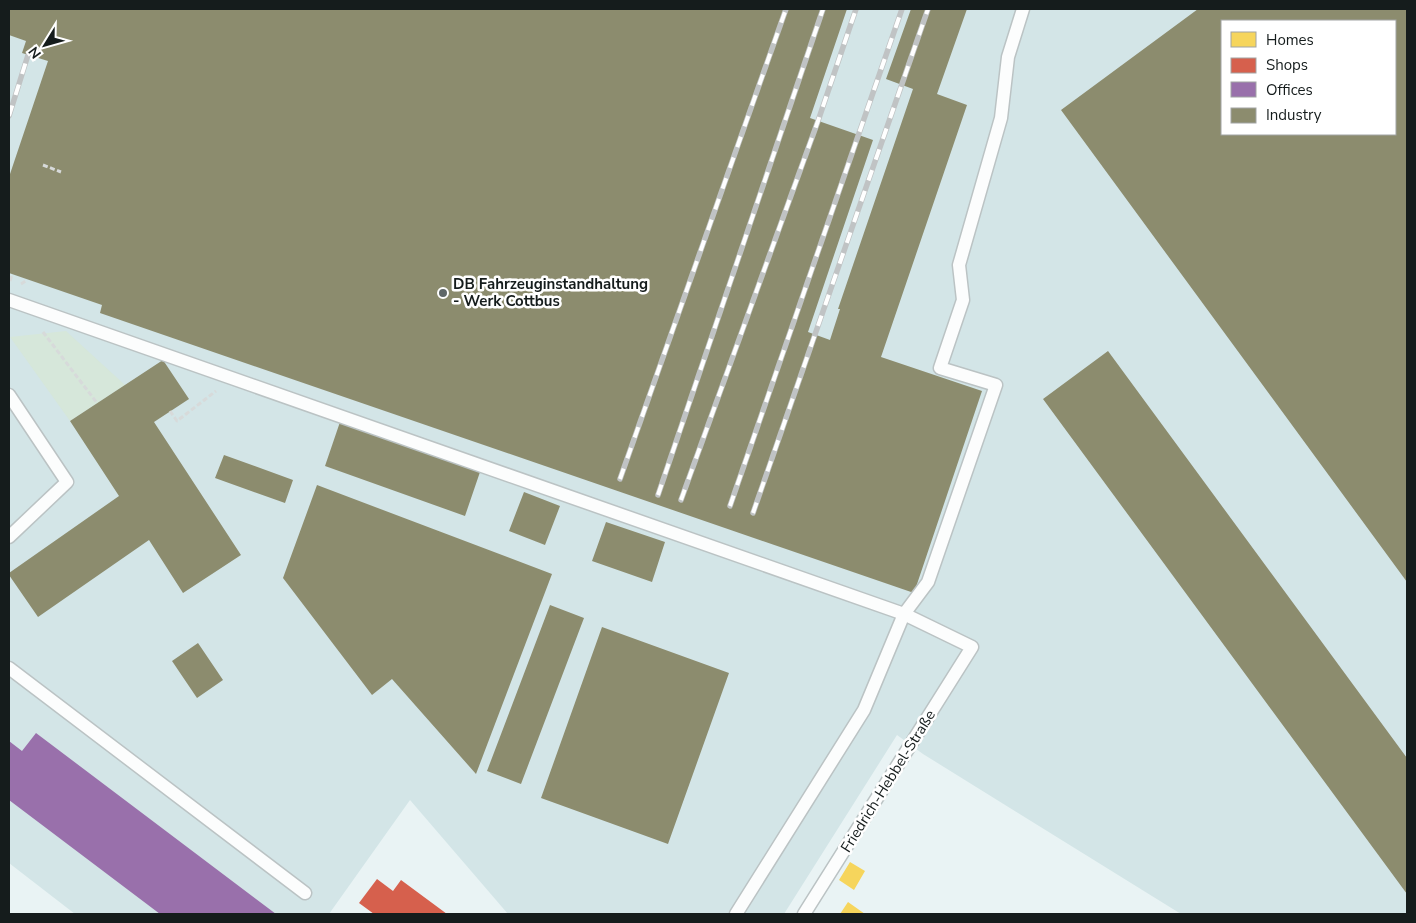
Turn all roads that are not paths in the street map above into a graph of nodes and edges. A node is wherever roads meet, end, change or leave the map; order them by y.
1 (1022, 9) edge
2 (9, 300) edge
3 (9, 395) edge
4 (9, 537) edge
5 (904, 614) junction
6 (9, 668) edge
7 (305, 893) dead end
8 (736, 914) edge
9 (804, 914) edge

1 - 5 lane
2 - 5 lane
3 - 4 lane
5 - 8 lane
5 - 9 lane, Friedrich-Hebbel-Straße
6 - 7 lane

